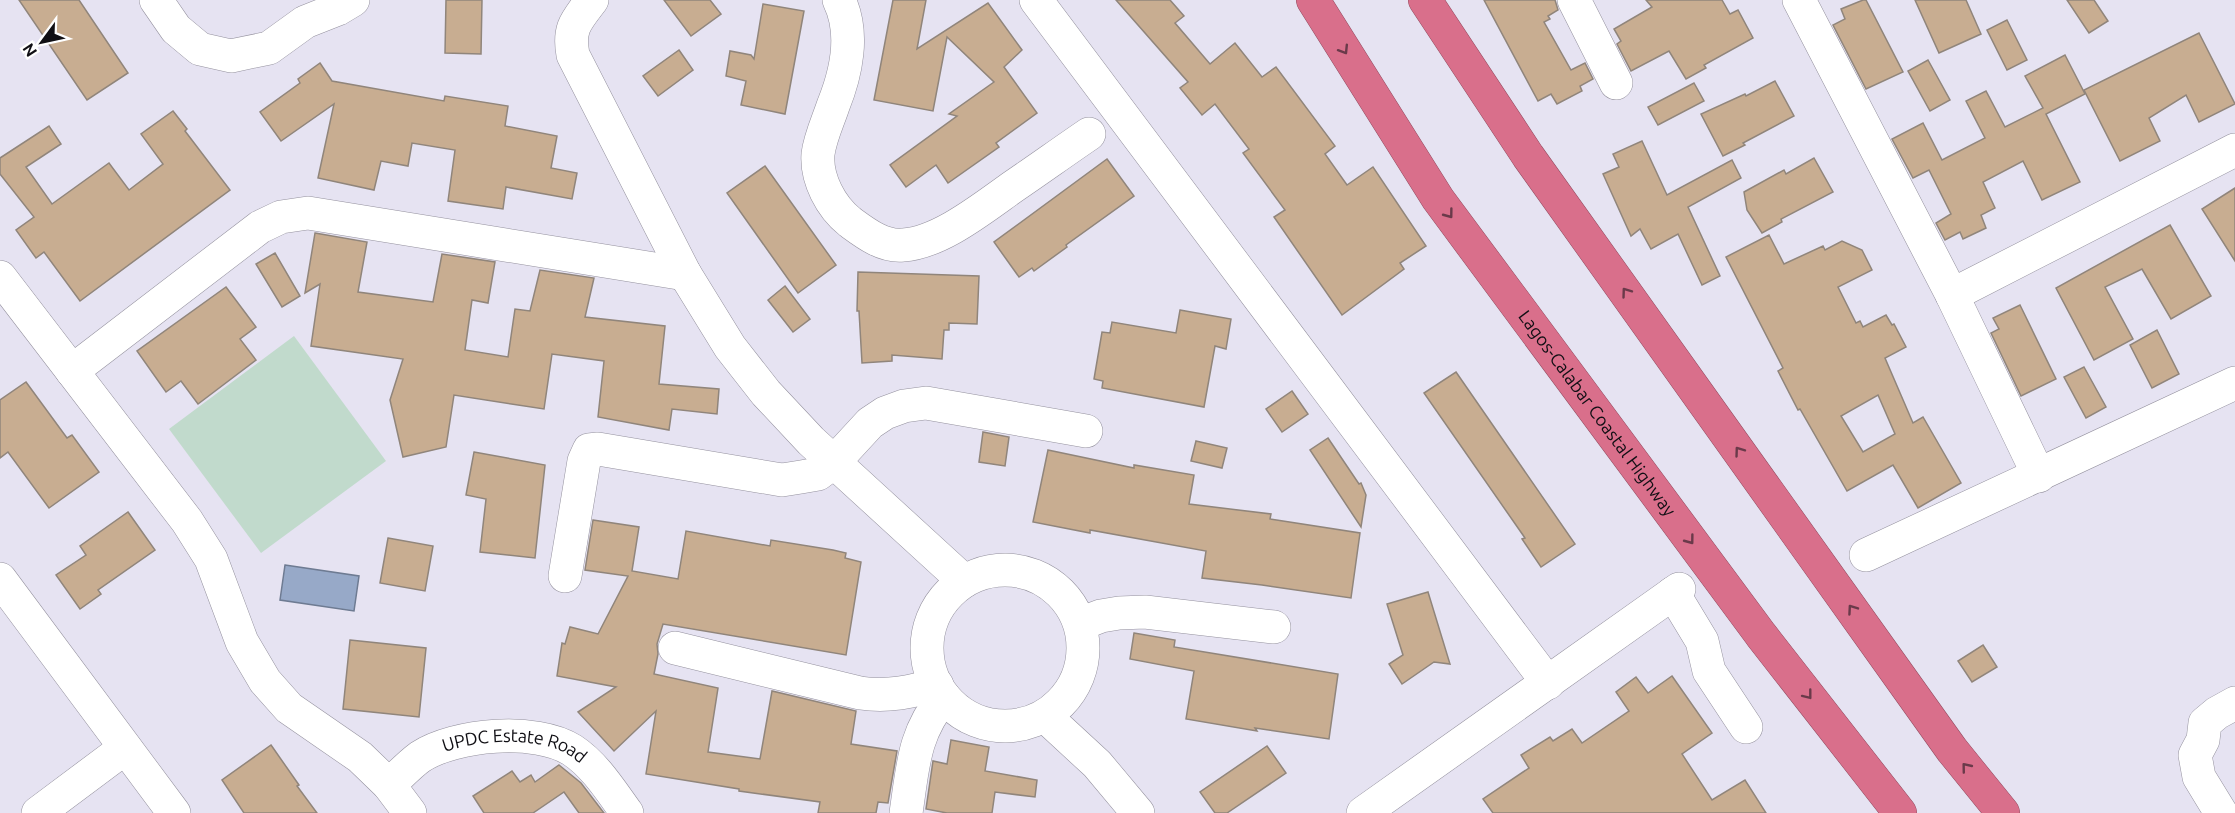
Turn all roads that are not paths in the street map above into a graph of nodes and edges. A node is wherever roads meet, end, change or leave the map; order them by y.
1 (156, 0) edge
2 (353, 0) edge
3 (592, 0) edge
4 (839, 0) edge
5 (1036, 0) edge
6 (1313, 0) edge
7 (1425, 0) edge
8 (1435, 0) edge
9 (1574, 0) edge
10 (1799, 0) edge
11 (1452, 40) junction
12 (1616, 83) dead end
13 (1089, 134) dead end
14 (2235, 150) edge
15 (686, 274) junction
16 (0, 277) edge
17 (1952, 295) junction
18 (72, 371) junction
19 (2235, 383) edge
20 (1086, 431) dead end
21 (834, 462) junction
22 (2039, 476) junction
23 (1866, 555) dead end
24 (565, 576) dead end
25 (0, 579) edge
26 (964, 581) junction
27 (1080, 624) junction
28 (1274, 627) dead end
29 (675, 648) dead end
30 (1548, 683) junction
31 (941, 691) junction
32 (2235, 703) edge
33 (1046, 716) junction
34 (1746, 727) dead end
35 (125, 748) junction
36 (389, 785) junction
37 (38, 813) edge
38 (174, 813) edge
39 (410, 813) edge
40 (627, 813) edge
41 (906, 813) edge
42 (1138, 813) edge
43 (1363, 813) edge
44 (1900, 813) edge
45 (2003, 813) edge
46 (2221, 813) edge

1 - 2 street
3 - 15 street
4 - 13 street
5 - 30 street
6 -> 44 highway, Lagos-Calabar Coastal Highway
7 - 11 highway
8 - 11 street
9 - 12 street
10 - 17 street
45 -> 11 highway
14 - 17 street
15 - 18 street
15 - 21 street
16 - 18 street
17 - 22 street
18 - 36 street
19 - 22 street
20 - 21 street
21 - 24 street
21 - 26 street
22 - 23 street
25 - 35 street
26 - 27 street
26 - 31 street
27 - 28 street
27 - 33 street
29 - 31 street
30 - 34 street
30 - 43 street
31 - 33 street
31 - 41 street
32 - 46 street
33 - 42 street
35 - 37 street
35 - 38 street
36 - 39 street
36 - 40 street, UPDC Estate Road

